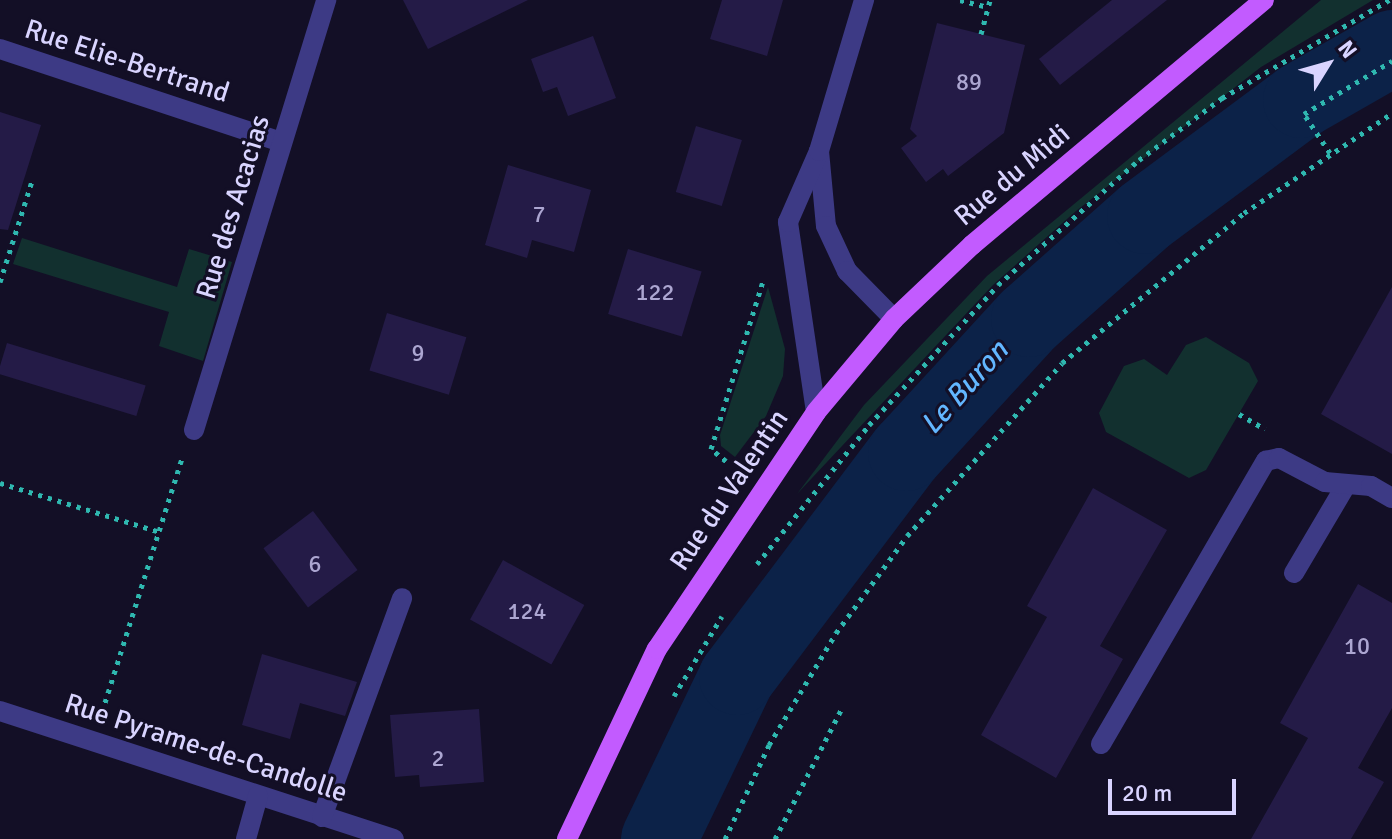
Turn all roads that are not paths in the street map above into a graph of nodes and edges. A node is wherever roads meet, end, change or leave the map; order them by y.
1 (326, 0) edge
2 (864, 0) edge
3 (1264, 0) edge
4 (0, 49) edge
5 (282, 142) junction
6 (819, 151) junction
7 (894, 319) junction
8 (816, 412) junction
9 (194, 430) road end
10 (1346, 485) junction
11 (1392, 498) edge
12 (1294, 573) dead end
13 (402, 598) dead end
14 (0, 711) edge
15 (1101, 744) dead end
16 (258, 796) junction
17 (322, 817) junction
18 (246, 839) edge
19 (394, 839) edge
20 (567, 839) edge

1 - 5 street, Rue des Acacias
2 - 6 street, Rue du Valentin
3 - 7 main road, Rue du Midi
4 - 5 street, Rue Elie-Bertrand
5 - 9 street, Rue des Acacias
6 - 7 street, Rue du Valentin
6 - 8 street, Rue du Valentin
7 - 8 main road, Rue du Midi
8 - 20 main road, Rue du Valentin
10 - 11 street
10 - 12 street
10 - 15 street
13 - 17 street
14 - 16 street, Rue Pyrame-de-Candolle
16 - 17 street, Rue Pyrame-de-Candolle
16 - 18 street
17 - 19 street, Rue Pyrame-de-Candolle

